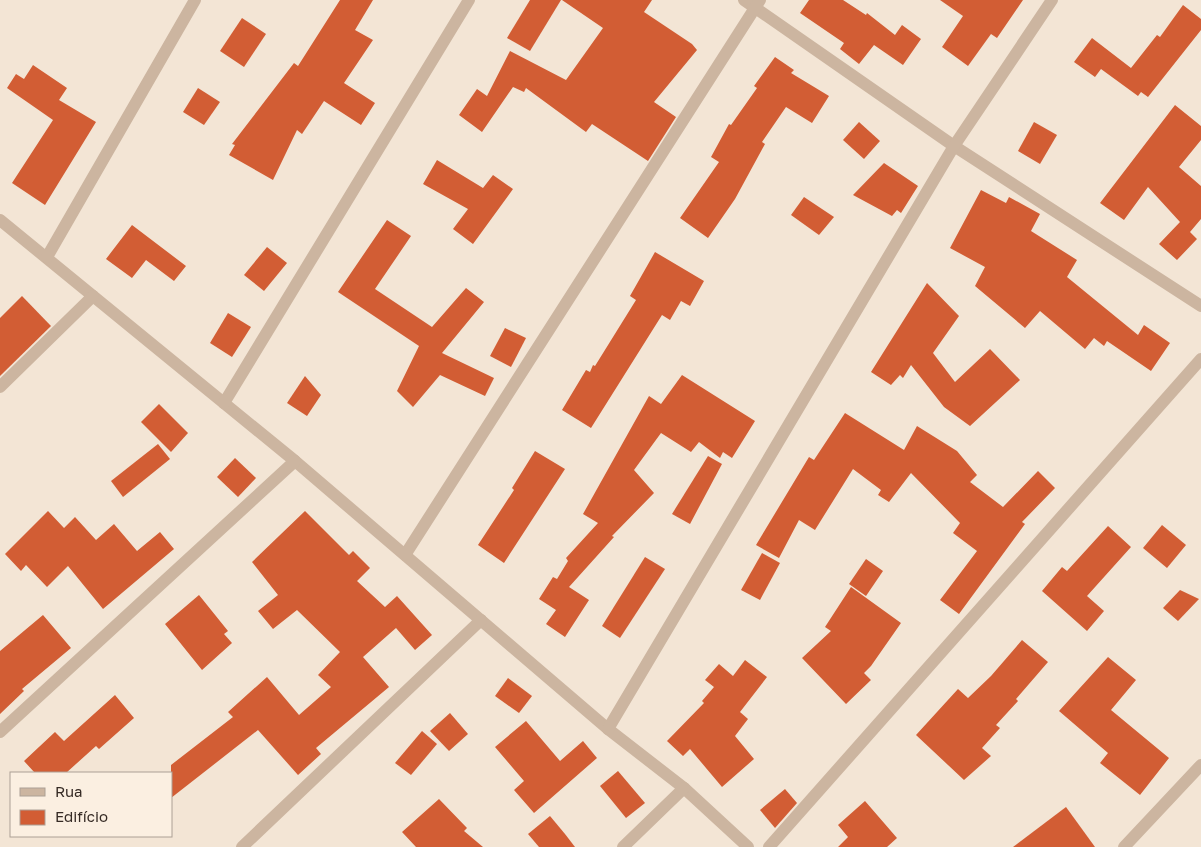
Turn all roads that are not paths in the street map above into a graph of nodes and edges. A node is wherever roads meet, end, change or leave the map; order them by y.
1 (195, 0) edge
2 (469, 0) edge
3 (744, 0) edge
4 (1052, 0) edge
5 (758, 4) edge
6 (954, 146) junction
7 (0, 220) edge
8 (47, 256) junction
9 (93, 296) junction
10 (1201, 306) edge
11 (1201, 359) edge
12 (0, 386) edge
13 (224, 402) junction
14 (295, 461) junction
15 (405, 555) junction
16 (481, 620) junction
17 (608, 729) junction
18 (0, 732) edge
19 (1201, 765) edge
20 (684, 788) junction
21 (242, 847) edge
22 (623, 847) edge
23 (748, 847) edge
24 (769, 847) edge
25 (1124, 847) edge

1 - 8 street
2 - 13 street
3 - 5 street
4 - 6 street
5 - 6 street
5 - 15 street
6 - 10 street
6 - 17 street
7 - 8 street
8 - 9 street
9 - 12 street
9 - 13 street
11 - 24 street
13 - 14 street
14 - 15 street
14 - 18 street
15 - 16 street
16 - 17 street
16 - 21 street
17 - 20 street
19 - 25 street
20 - 22 street
20 - 23 street

